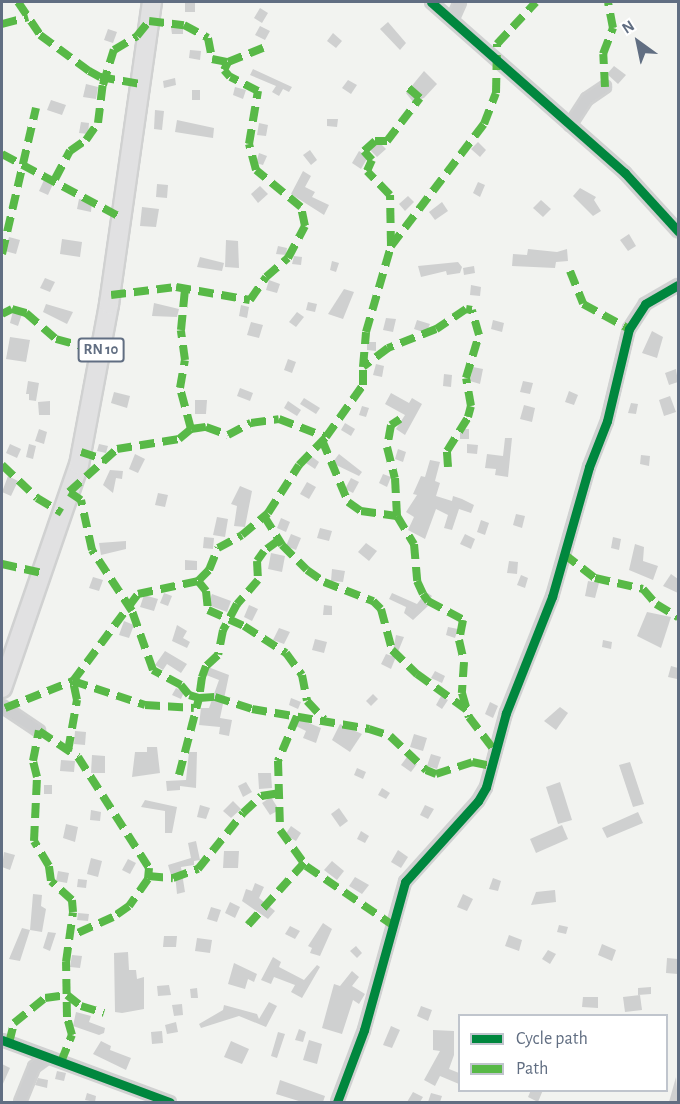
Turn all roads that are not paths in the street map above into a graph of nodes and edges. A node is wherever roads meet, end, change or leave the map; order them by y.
1 (152, 2) edge
2 (431, 2) edge
3 (460, 2) edge
4 (452, 20) junction
5 (605, 87) dead end
6 (570, 125) junction
7 (677, 225) edge
8 (678, 285) edge
9 (2, 688) edge
10 (2, 706) edge
11 (39, 731) dead end
12 (2, 1040) edge
13 (48, 1057) junction
14 (20, 1102) edge
15 (170, 1102) edge
16 (337, 1102) edge

1 - 9 main road, RN 10
2 - 4 street
3 - 4 street
4 - 6 street
5 - 6 street
6 - 7 street
8 - 16 street
10 - 11 street
12 - 13 street
13 - 14 street
13 - 15 street

